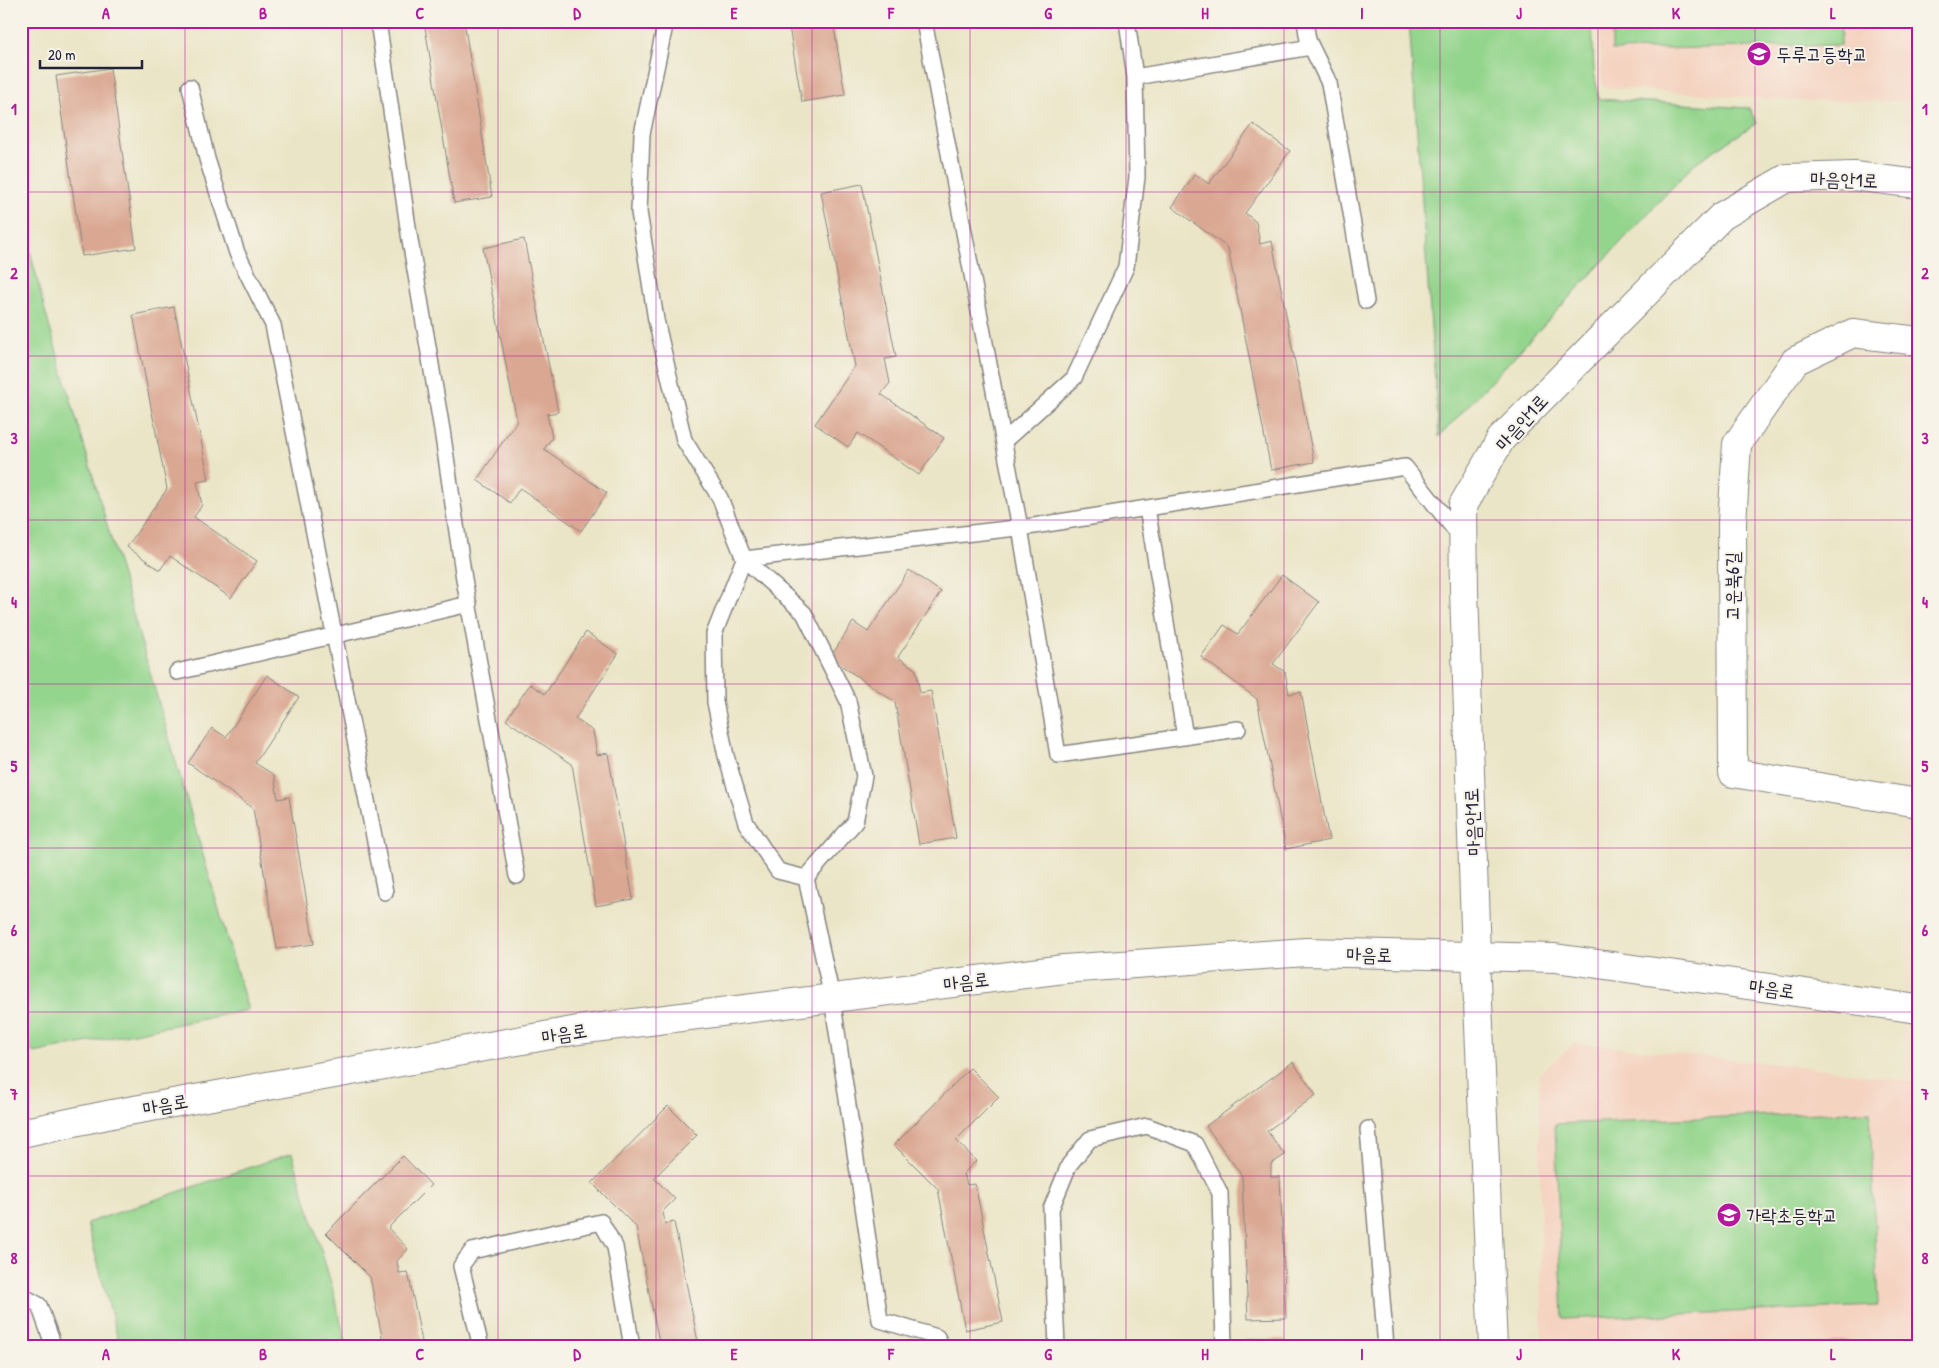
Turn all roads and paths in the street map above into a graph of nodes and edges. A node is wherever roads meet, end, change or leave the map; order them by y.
1 (378, 21) edge
2 (666, 21) edge
3 (924, 21) edge
4 (1127, 21) edge
5 (1305, 21) edge
6 (1311, 47) junction
7 (1135, 77) junction
8 (190, 87) dead end
9 (1918, 184) edge
10 (1366, 301) dead end
11 (1918, 341) edge
12 (1004, 441) junction
13 (1147, 508) junction
14 (1020, 528) junction
15 (1463, 540) junction
16 (744, 559) junction
17 (469, 604) junction
18 (334, 635) junction
19 (177, 672) dead end
20 (1238, 729) dead end
21 (1185, 737) junction
22 (1918, 803) edge
23 (517, 876) dead end
24 (806, 878) junction
25 (385, 892) dead end
26 (1476, 956) junction
27 (832, 998) junction
28 (1918, 1008) edge
29 (1368, 1129) dead end
30 (21, 1133) edge
31 (21, 1295) edge
32 (54, 1347) edge
33 (481, 1347) edge
34 (632, 1347) edge
35 (942, 1347) edge
36 (1057, 1347) edge
37 (1224, 1347) edge
38 (1386, 1347) edge
39 (1493, 1347) edge

1 - 17 lane
2 - 16 lane
3 - 12 lane
4 - 7 lane
5 - 6 lane
6 - 7 lane
6 - 10 lane
7 - 12 lane
8 - 18 lane
9 - 15 street, 마음안1로
11 - 22 street, 고운북6길
12 - 14 lane
13 - 14 lane
13 - 15 lane
13 - 21 lane
14 - 16 lane
14 - 21 lane
15 - 26 street, 마음안1로
16 - 24 lane
16 - 24 lane
17 - 18 lane
17 - 23 lane
18 - 19 lane
18 - 25 lane
20 - 21 lane
24 - 27 lane
26 - 27 street, 마음로
26 - 28 street, 마음로
26 - 39 street, 마음안1로
27 - 30 street, 마음로
27 - 35 lane
29 - 38 lane
31 - 32 lane
33 - 34 lane
36 - 37 lane

